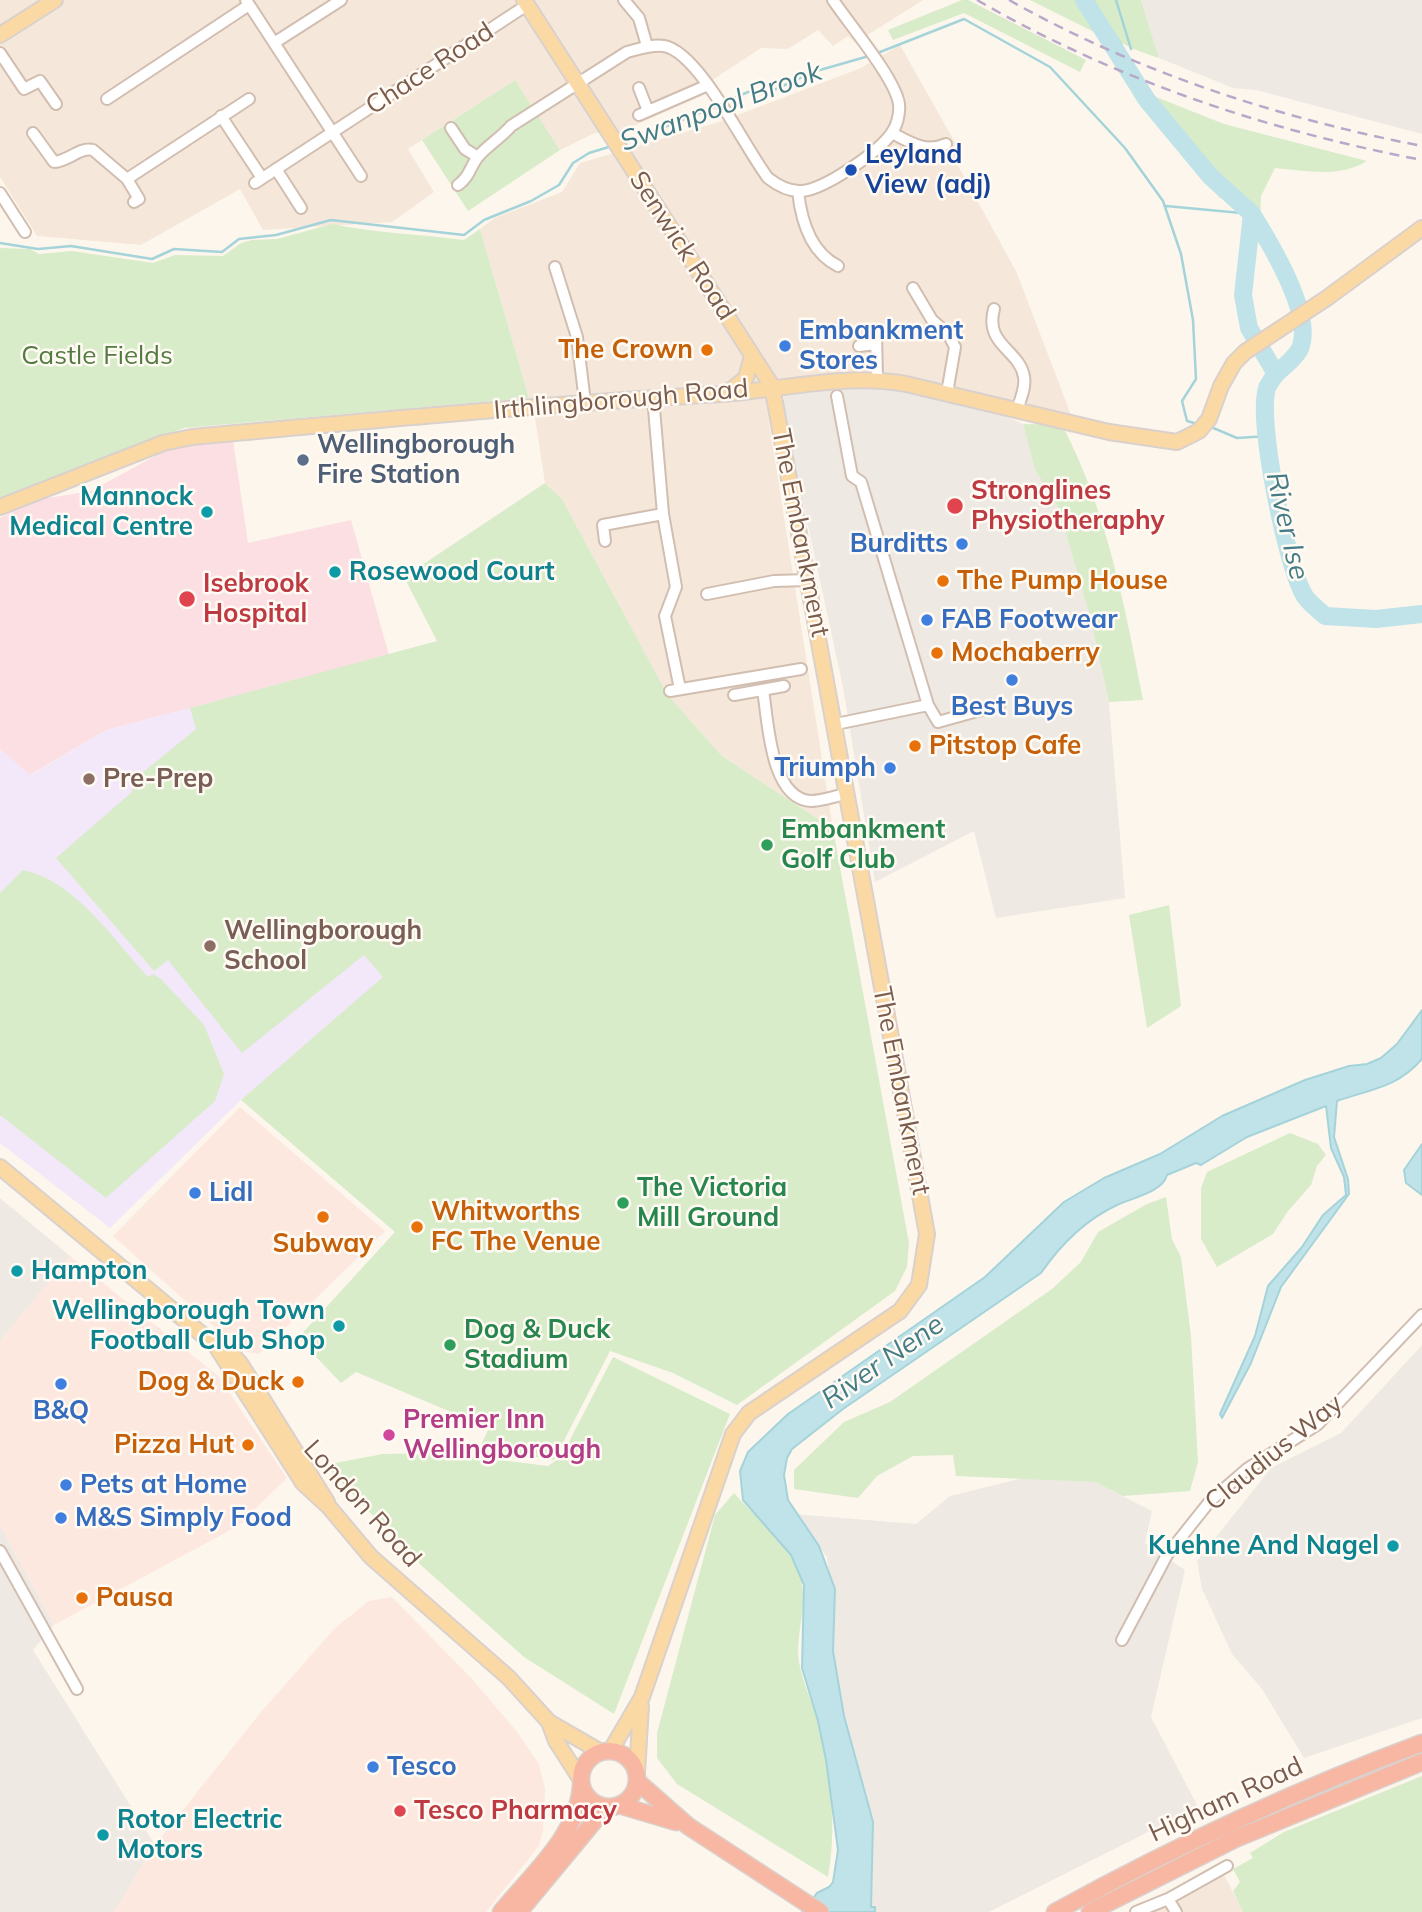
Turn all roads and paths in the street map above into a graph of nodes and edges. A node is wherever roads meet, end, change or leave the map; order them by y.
1 (55, 0) edge
2 (341, 0) edge
3 (624, 0) edge
4 (833, 0) edge
5 (248, 3) edge
6 (526, 3) edge
7 (0, 35) edge
8 (274, 43) junction
9 (647, 46) junction
10 (0, 53) edge
11 (579, 84) junction
12 (639, 88) dead end
13 (710, 88) junction
14 (107, 99) dead end
15 (249, 99) dead end
16 (56, 104) dead end
17 (221, 116) junction
18 (451, 128) dead end
19 (33, 133) dead end
20 (333, 133) junction
21 (892, 133) junction
22 (946, 144) dead end
23 (478, 157) junction
24 (276, 169) junction
25 (361, 176) dead end
26 (127, 179) junction
27 (458, 185) dead end
28 (798, 191) junction
29 (0, 193) edge
30 (134, 202) dead end
31 (301, 208) dead end
32 (1422, 228) edge
33 (25, 232) dead end
34 (838, 265) dead end
35 (555, 267) dead end
36 (913, 288) dead end
37 (994, 309) dead end
38 (876, 331) dead end
39 (876, 344) junction
40 (859, 346) dead end
41 (752, 356) junction
42 (877, 379) junction
43 (772, 386) junction
44 (947, 393) junction
45 (725, 394) junction
46 (837, 396) dead end
47 (653, 397) junction
48 (584, 402) junction
49 (1017, 410) junction
50 (0, 507) edge
51 (663, 514) junction
52 (605, 541) dead end
53 (808, 580) junction
54 (707, 594) dead end
55 (801, 669) dead end
56 (784, 686) dead end
57 (763, 690) junction
58 (734, 695) dead end
59 (928, 705) junction
60 (999, 705) dead end
61 (836, 724) junction
62 (848, 793) junction
63 (0, 1167) edge
64 (1422, 1315) edge
65 (0, 1551) edge
66 (1122, 1640) dead end
67 (77, 1689) dead end
68 (642, 1698) junction
69 (549, 1722) junction
70 (1422, 1743) edge
71 (606, 1751) junction
72 (1422, 1762) edge
73 (637, 1778) junction
74 (581, 1783) junction
75 (614, 1806) junction
76 (688, 1826) junction
77 (1227, 1866) dead end
78 (1168, 1899) junction
79 (501, 1912) edge
80 (519, 1912) edge
81 (820, 1912) edge
82 (1055, 1912) edge
83 (1090, 1912) edge
84 (1136, 1912) edge
85 (1176, 1912) edge

1 - 7 main road
2 - 8 street
3 - 9 street
4 - 21 street
5 - 8 street
5 - 14 street
6 - 11 main road, Senwick Road
6 - 20 street, Chace Road
8 - 20 street
9 - 11 street
9 - 13 street
10 - 16 street
11 - 23 street
11 - 41 main road, Senwick Road
12 - 13 street
13 - 28 street
15 - 17 street
17 - 24 street, Chace Road
17 - 26 street
18 - 23 street
19 - 26 street
20 - 24 street, Chace Road
20 - 25 street
21 - 22 street
21 - 28 street
23 - 27 street
24 - 31 street
26 - 30 street
28 - 34 street
29 - 33 street
32 - 49 main road, Irthlingborough Road
35 - 48 street
36 - 44 street
37 - 49 street
38 - 39 street
39 - 40 street
39 - 42 street
41 - 43 main road, Senwick Road
41 - 45 main road
42 - 43 main road, Irthlingborough Road
42 - 44 main road, Irthlingborough Road
43 - 45 main road, Irthlingborough Road
43 - 53 main road, The Embankment
44 - 49 main road, Irthlingborough Road
45 - 47 main road, Irthlingborough Road
46 - 59 street
47 - 48 main road, Irthlingborough Road
47 - 51 street
48 - 50 main road, Irthlingborough Road
51 - 52 street
51 - 55 street
53 - 54 street
53 - 61 main road, The Embankment
56 - 57 street
57 - 58 street
57 - 62 street
59 - 60 street
59 - 61 street
61 - 62 main road, The Embankment
62 - 68 main road, The Embankment
63 - 69 main road, London Road
64 - 66 street, Claudius Way
65 - 67 street
68 - 71 main road, The Embankment
68 - 73 main road, The Embankment
69 - 71 main road, London Road
69 - 74 main road, London Road
70 - 82 highway, Higham Road
71 - 73 highway
71 - 74 highway
72 - 83 highway, Higham Road
73 - 75 highway
73 - 76 highway
74 - 75 highway
74 - 79 highway
75 - 76 highway
75 - 80 highway
76 - 81 highway
77 - 78 street
78 - 84 street
78 - 85 street

